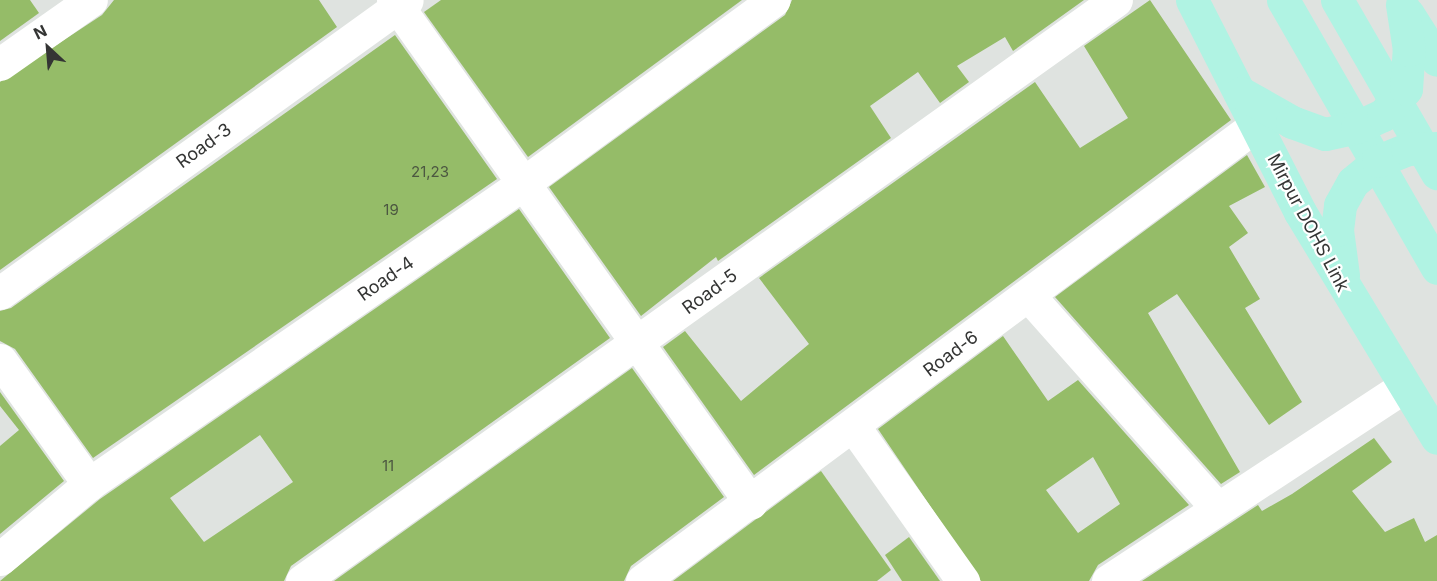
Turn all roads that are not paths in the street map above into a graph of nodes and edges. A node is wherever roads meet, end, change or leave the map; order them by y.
1 (91, 0) edge
2 (774, 0) edge
3 (1116, 0) edge
4 (1192, 0) edge
5 (1283, 0) edge
6 (1337, 0) edge
7 (400, 2) edge
8 (1401, 2) edge
9 (1437, 60) edge
10 (0, 63) edge
11 (1242, 93) junction
12 (1256, 125) junction
13 (1437, 148) edge
14 (1437, 173) edge
15 (521, 185) junction
16 (1437, 268) edge
17 (1345, 292) junction
18 (0, 293) edge
19 (1029, 296) junction
20 (636, 346) junction
21 (0, 360) edge
22 (1403, 387) junction
23 (854, 427) junction
24 (1437, 438) edge
25 (89, 484) junction
26 (752, 503) junction
27 (1217, 508) junction
28 (0, 559) edge
29 (302, 581) edge
30 (642, 581) edge
31 (963, 581) edge
32 (1108, 581) edge

1 - 10 street
2 - 15 street, Road-4
3 - 20 street, Road-5
4 - 11 main road, Mirpur DOHS Link
5 - 16 main road
6 - 14 main road
7 - 15 street
7 - 18 street, Road-3
8 - 9 main road
8 - 11 main road
11 - 12 main road, Mirpur DOHS Link
12 - 17 main road, Mirpur DOHS Link
12 - 19 street, Road-6
13 - 17 main road
15 - 20 street
15 - 25 street, Road-4
17 - 22 main road, Mirpur DOHS Link
19 - 23 street, Road-6
19 - 27 street
20 - 26 street
20 - 29 street, Road-5
21 - 25 street
22 - 24 main road, Mirpur DOHS Link
22 - 27 street
23 - 26 street, Road-6
23 - 31 street
25 - 28 street, Road-4
26 - 30 street, Road-6
27 - 32 street

